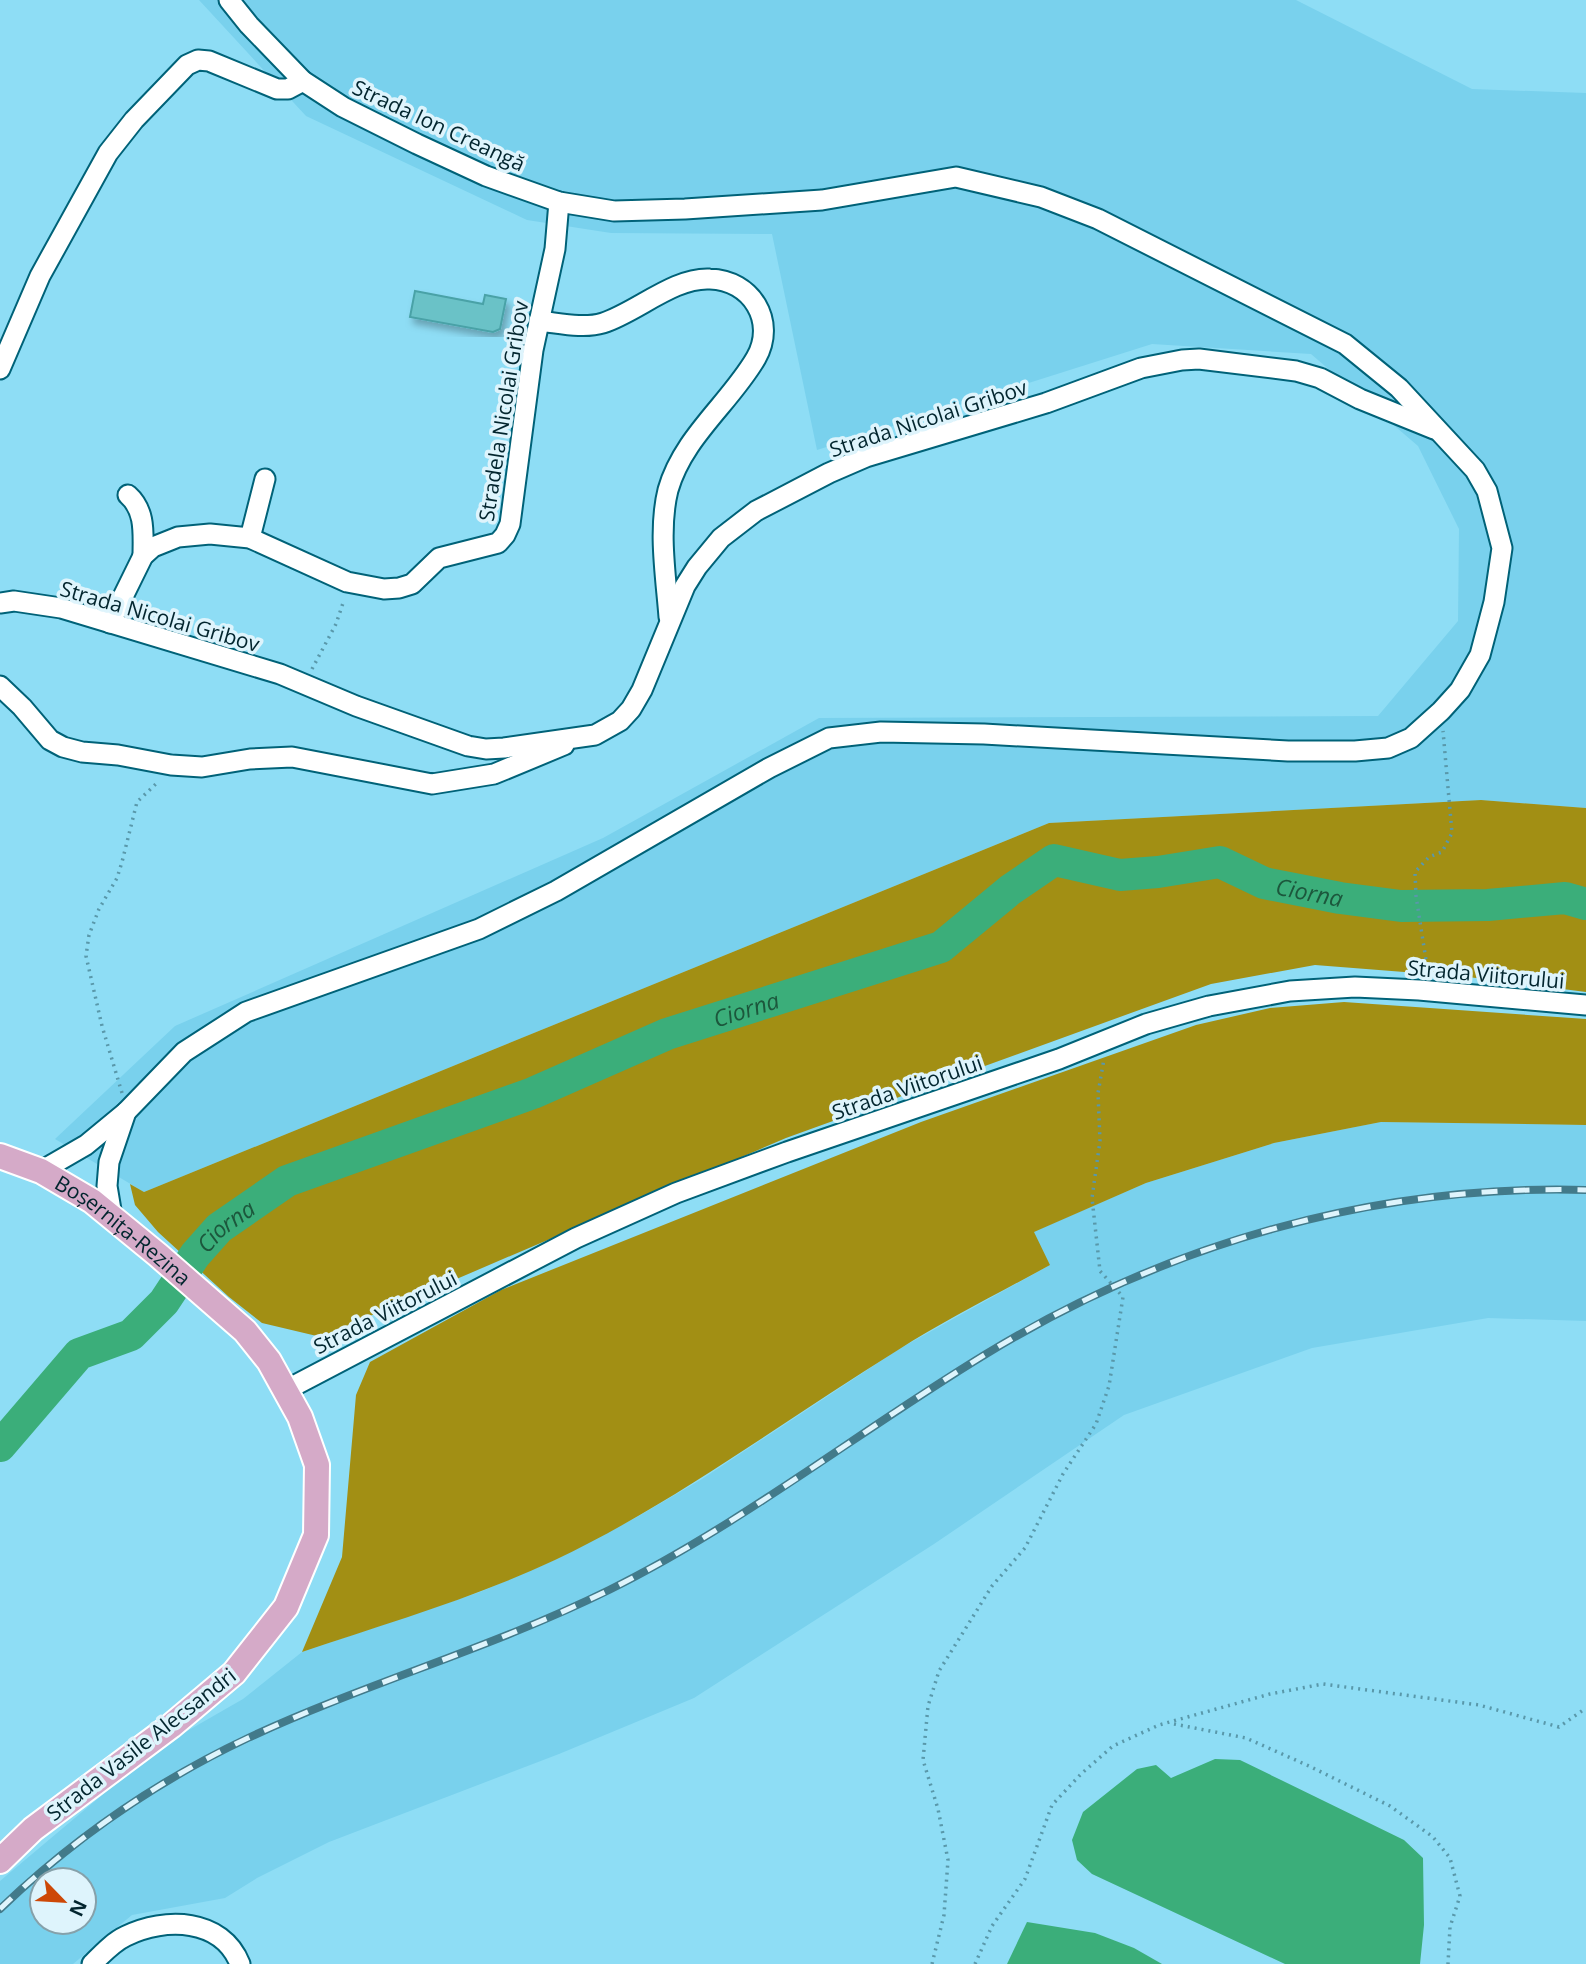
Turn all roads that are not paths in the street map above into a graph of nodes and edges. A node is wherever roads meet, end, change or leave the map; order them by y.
1 (229, 0) edge
2 (303, 81) junction
3 (559, 202) junction
4 (540, 321) junction
5 (0, 369) edge
6 (1437, 430) junction
7 (265, 479) dead end
8 (128, 495) dead end
9 (250, 538) junction
10 (144, 556) junction
11 (0, 603) edge
12 (669, 622) junction
13 (110, 623) junction
14 (0, 686) edge
15 (581, 738) junction
16 (1586, 1005) edge
17 (126, 1112) junction
18 (0, 1156) edge
19 (41, 1171) junction
20 (112, 1216) junction
21 (200, 1293) joint
22 (286, 1390) junction
23 (0, 1861) edge
24 (92, 1964) edge
25 (240, 1964) edge

1 - 2 street, Strada Ion Creangă
2 - 3 street, Strada Ion Creangă
2 - 5 street
3 - 4 street, Stradela Nicolai Gribov
3 - 6 street, Strada Ion Creangă
4 - 9 street, Stradela Nicolai Gribov
4 - 12 street
6 - 12 street, Strada Nicolai Gribov
6 - 17 street, Strada Ion Creangă
7 - 9 street
8 - 10 street
9 - 10 street, Stradela Nicolai Gribov
10 - 13 street
11 - 13 street, Strada Nicolai Gribov
12 - 15 street, Strada Nicolai Gribov
13 - 15 street, Strada Nicolai Gribov
14 - 15 street
16 - 22 street, Strada Viitorului
17 - 19 street, Strada Ion Creangă
17 - 20 street
18 - 19 main road, Boșernița-Rezina
19 - 20 main road, Boșernița-Rezina
20 - 21 main road, Boșernița-Rezina
21 - 22 main road, Strada Vasile Alecsandri
22 - 23 main road, Strada Vasile Alecsandri
24 - 25 street

